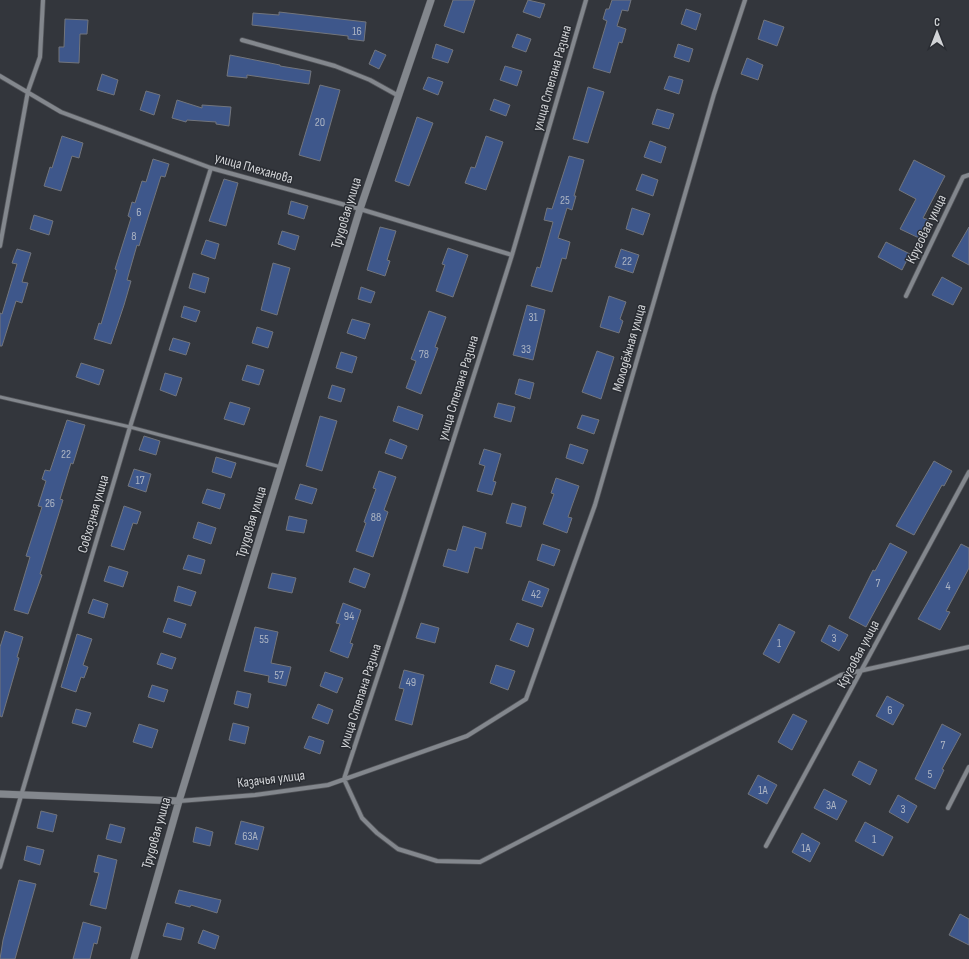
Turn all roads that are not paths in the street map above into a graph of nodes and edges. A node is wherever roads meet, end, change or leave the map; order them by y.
1 (43, 0) edge
2 (431, 0) edge
3 (586, 0) edge
4 (745, 0) edge
5 (242, 40) dead end
6 (0, 76) edge
7 (28, 91) junction
8 (397, 95) junction
9 (211, 168) junction
10 (969, 175) edge
11 (360, 209) junction
12 (0, 217) edge
13 (6, 220) junction
14 (0, 246) edge
15 (512, 255) junction
16 (906, 296) dead end
17 (0, 397) edge
18 (130, 427) junction
19 (281, 468) junction
20 (969, 472) edge
21 (969, 647) edge
22 (861, 671) junction
23 (526, 699) joint
24 (969, 766) edge
25 (344, 780) junction
26 (0, 794) edge
27 (22, 795) junction
28 (179, 801) junction
29 (948, 808) dead end
30 (766, 846) dead end
31 (0, 867) edge
32 (134, 959) edge

1 - 7 street
2 - 8 street, Трудовая улица
3 - 15 street, улица Степана Разина
4 - 23 street, Молодёжная улица
5 - 8 street
6 - 7 street, улица Плеханова
7 - 9 street, улица Плеханова
7 - 13 street
8 - 11 street, Трудовая улица
9 - 11 street, улица Плеханова
9 - 18 street, Совхозная улица
10 - 16 street, Круговая улица
11 - 15 street, улица Плеханова
11 - 19 street, Трудовая улица
12 - 13 street
13 - 14 street
15 - 25 street, улица Степана Разина
17 - 18 lane
18 - 19 lane
18 - 27 street, Совхозная улица
19 - 28 street, Трудовая улица
20 - 22 street, Круговая улица
21 - 22 street
22 - 25 street
22 - 30 street, Круговая улица
23 - 25 street, Казачья улица
24 - 29 street
25 - 28 street, Казачья улица
26 - 27 street, Казачья улица
27 - 28 street, Казачья улица
27 - 31 street, Совхозная улица
28 - 32 street, Трудовая улица

